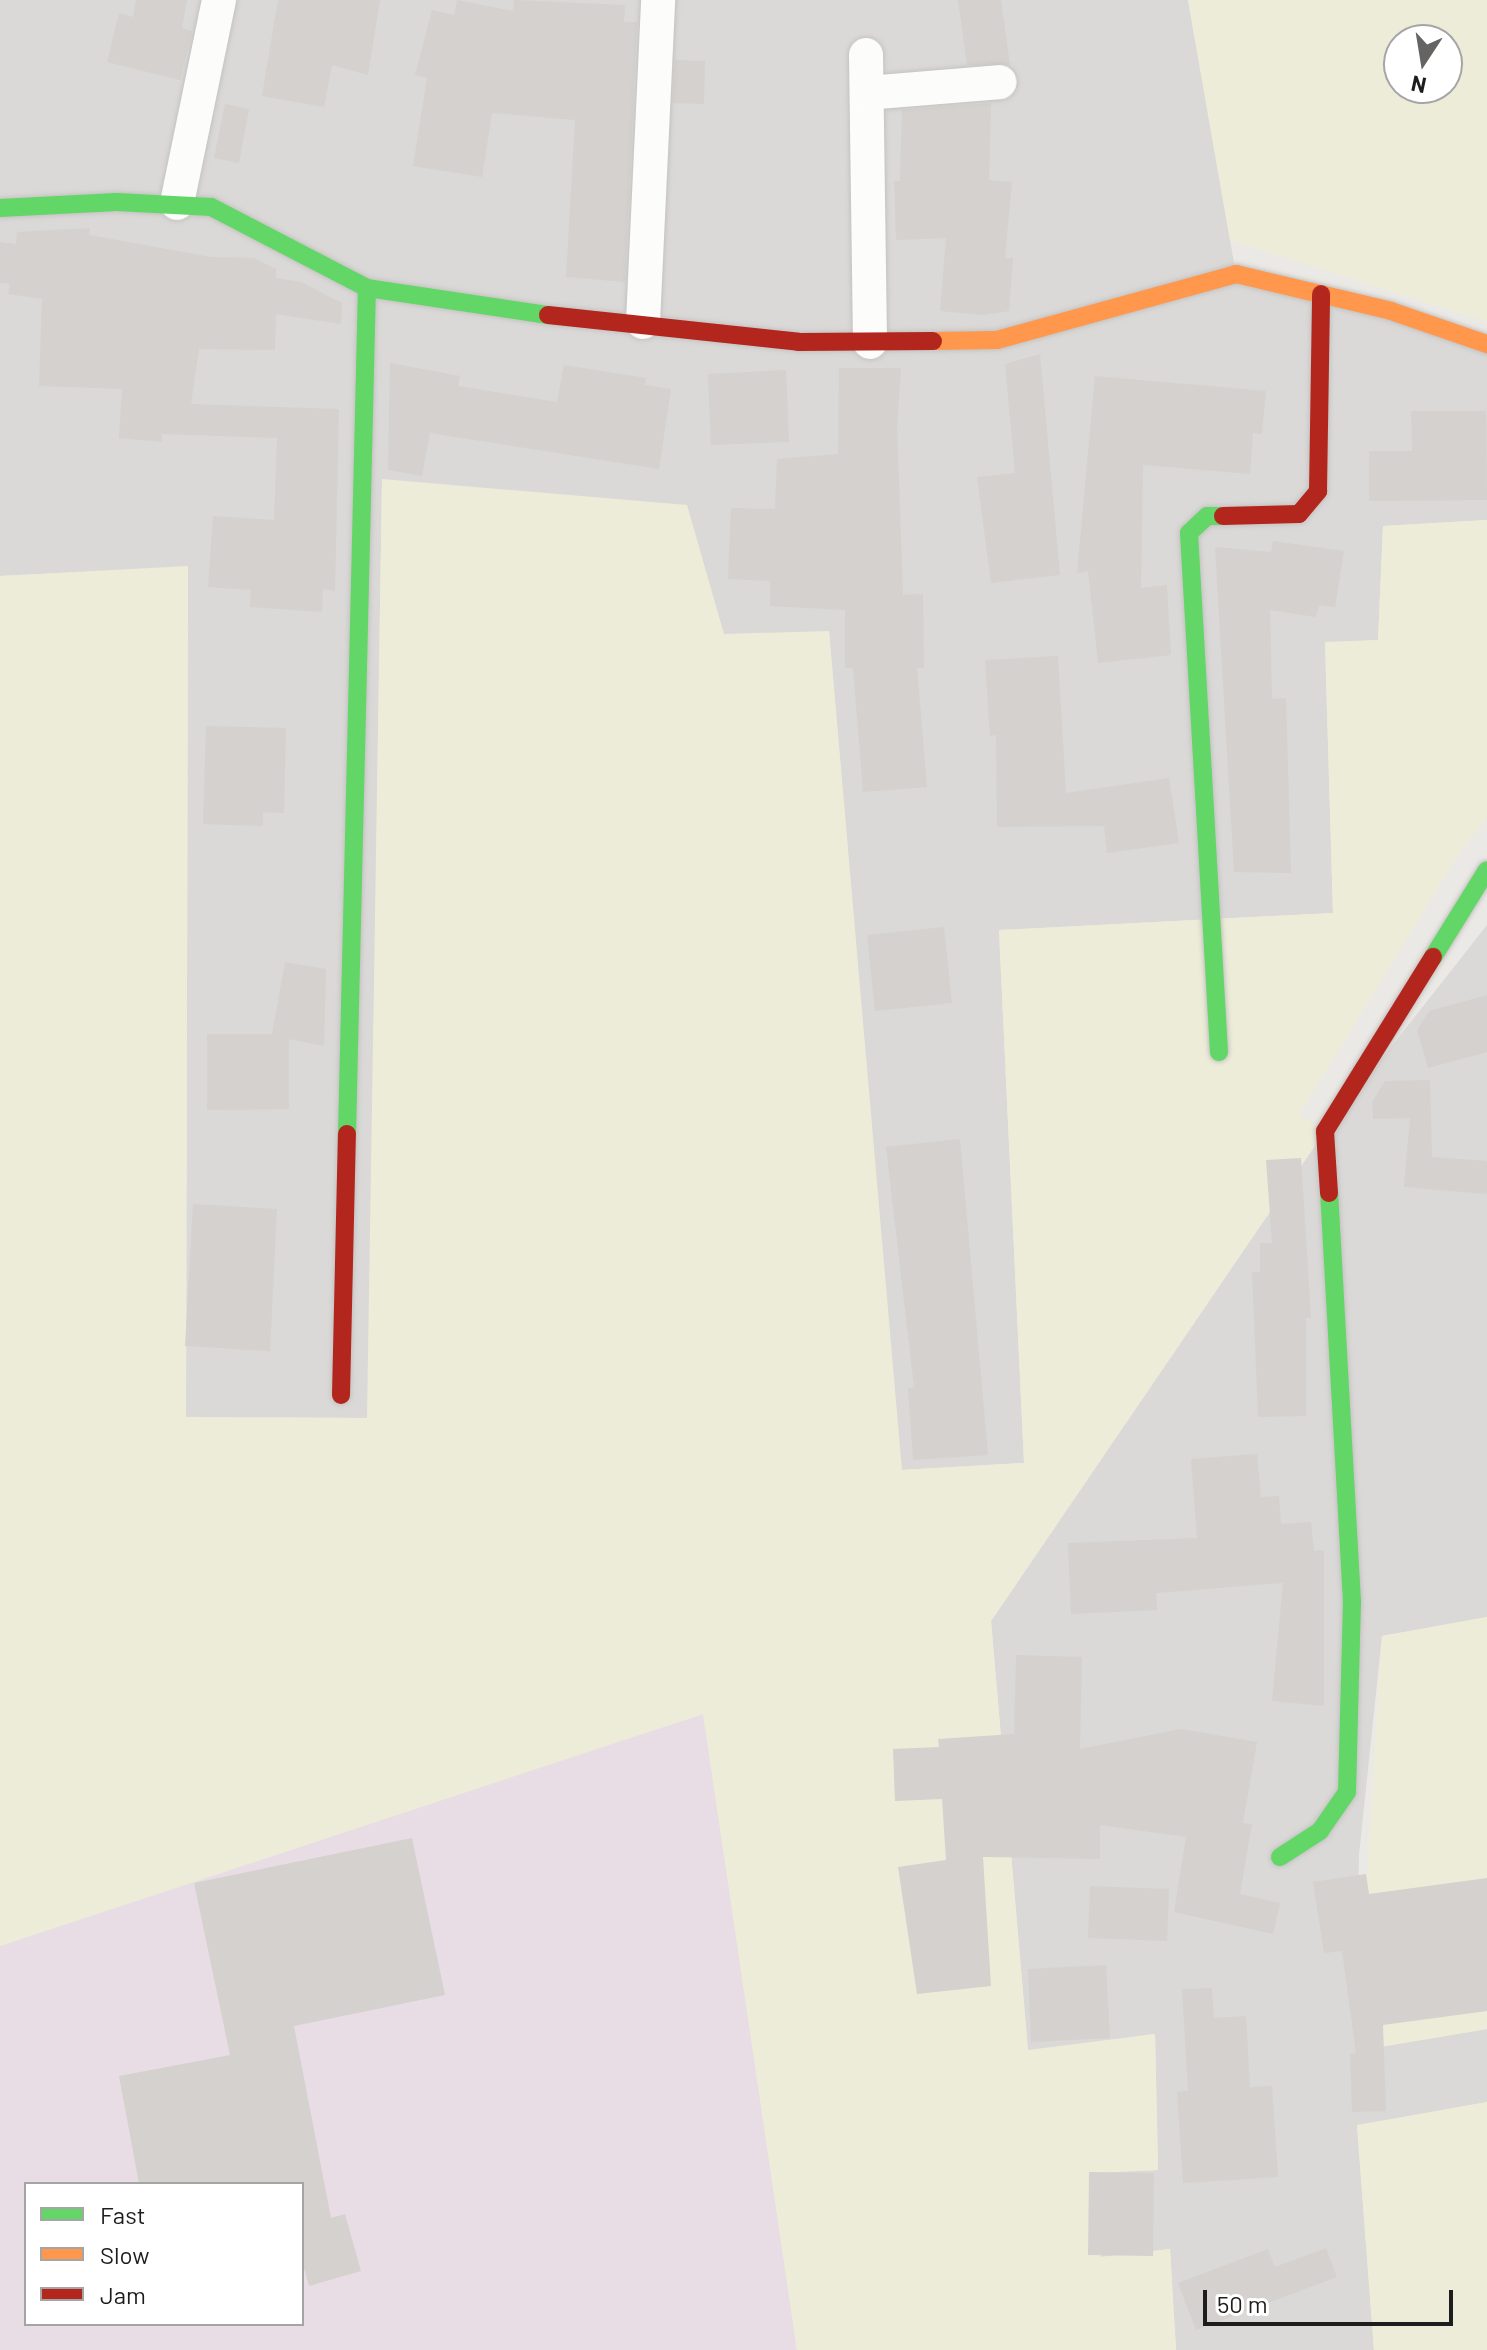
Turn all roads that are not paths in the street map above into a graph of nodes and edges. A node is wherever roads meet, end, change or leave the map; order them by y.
1 (219, 0) edge
2 (658, 0) edge
3 (866, 55) dead end
4 (1000, 82) dead end
5 (867, 93) junction
6 (177, 203) junction
7 (0, 208) edge
8 (367, 288) junction
9 (1321, 294) junction
10 (643, 322) junction
11 (870, 342) junction
12 (1487, 344) edge
13 (1487, 870) edge
14 (1219, 1052) dead end
15 (341, 1395) dead end
16 (1280, 1857) dead end

1 - 6 street
2 - 10 street
3 - 5 street
4 - 5 street
5 - 11 street
6 - 7 street
6 - 8 street
8 - 10 street
8 - 15 street
9 - 11 street
9 - 12 street
9 - 14 street
10 - 11 street
13 - 16 street

